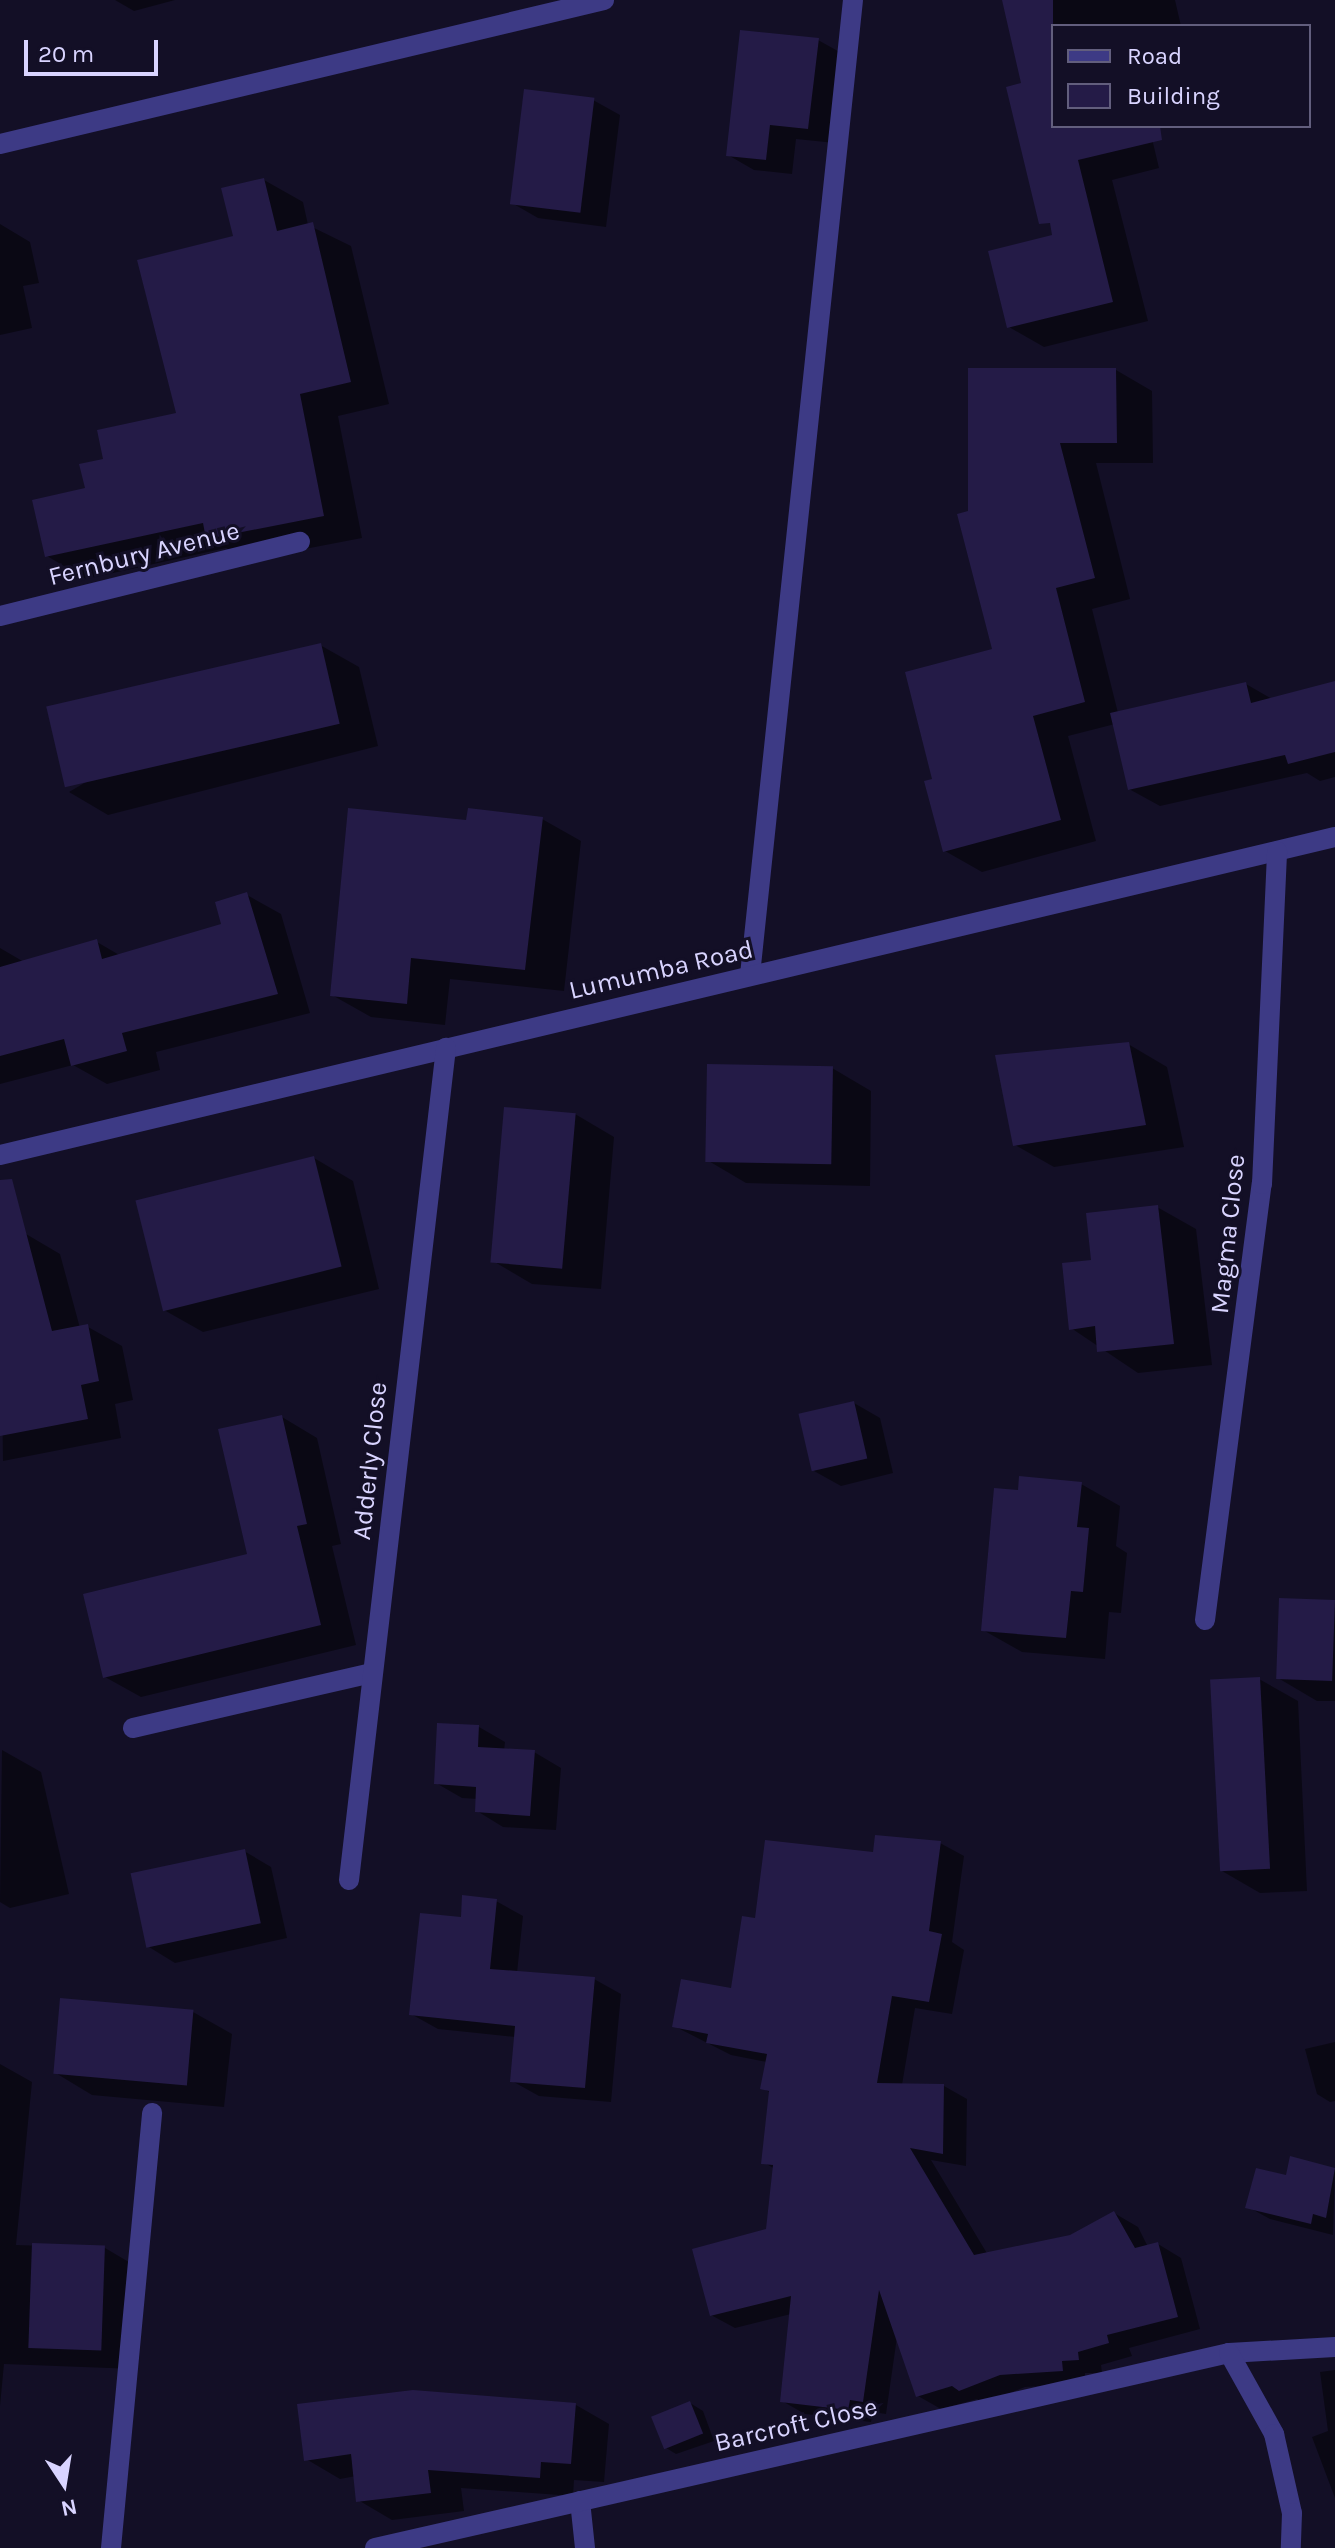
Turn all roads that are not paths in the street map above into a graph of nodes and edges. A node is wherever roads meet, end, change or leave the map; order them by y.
1 (604, 0) edge
2 (853, 0) edge
3 (0, 144) edge
4 (300, 542) dead end
5 (0, 616) edge
6 (1335, 837) edge
7 (1277, 851) junction
8 (750, 975) junction
9 (446, 1048) junction
10 (0, 1155) edge
11 (1205, 1620) dead end
12 (372, 1673) junction
13 (133, 1728) dead end
14 (349, 1880) dead end
15 (152, 2113) dead end
16 (1335, 2347) edge
17 (1229, 2353) junction
18 (580, 2501) junction
19 (111, 2548) edge
20 (375, 2548) edge
21 (585, 2548) edge
22 (1291, 2548) edge

1 - 3 street
2 - 8 street
4 - 5 street, Fernbury Avenue
6 - 7 street, Lumumba Road
7 - 8 street, Lumumba Road
7 - 11 street, Magma Close
8 - 9 street, Lumumba Road
9 - 10 street, Lumumba Road
9 - 12 street, Adderly Close
12 - 13 street
12 - 14 street, Adderly Close
15 - 19 street
16 - 17 street, Barcroft Close
17 - 18 street, Barcroft Close
17 - 22 street
18 - 20 street, Barcroft Close
18 - 21 street

